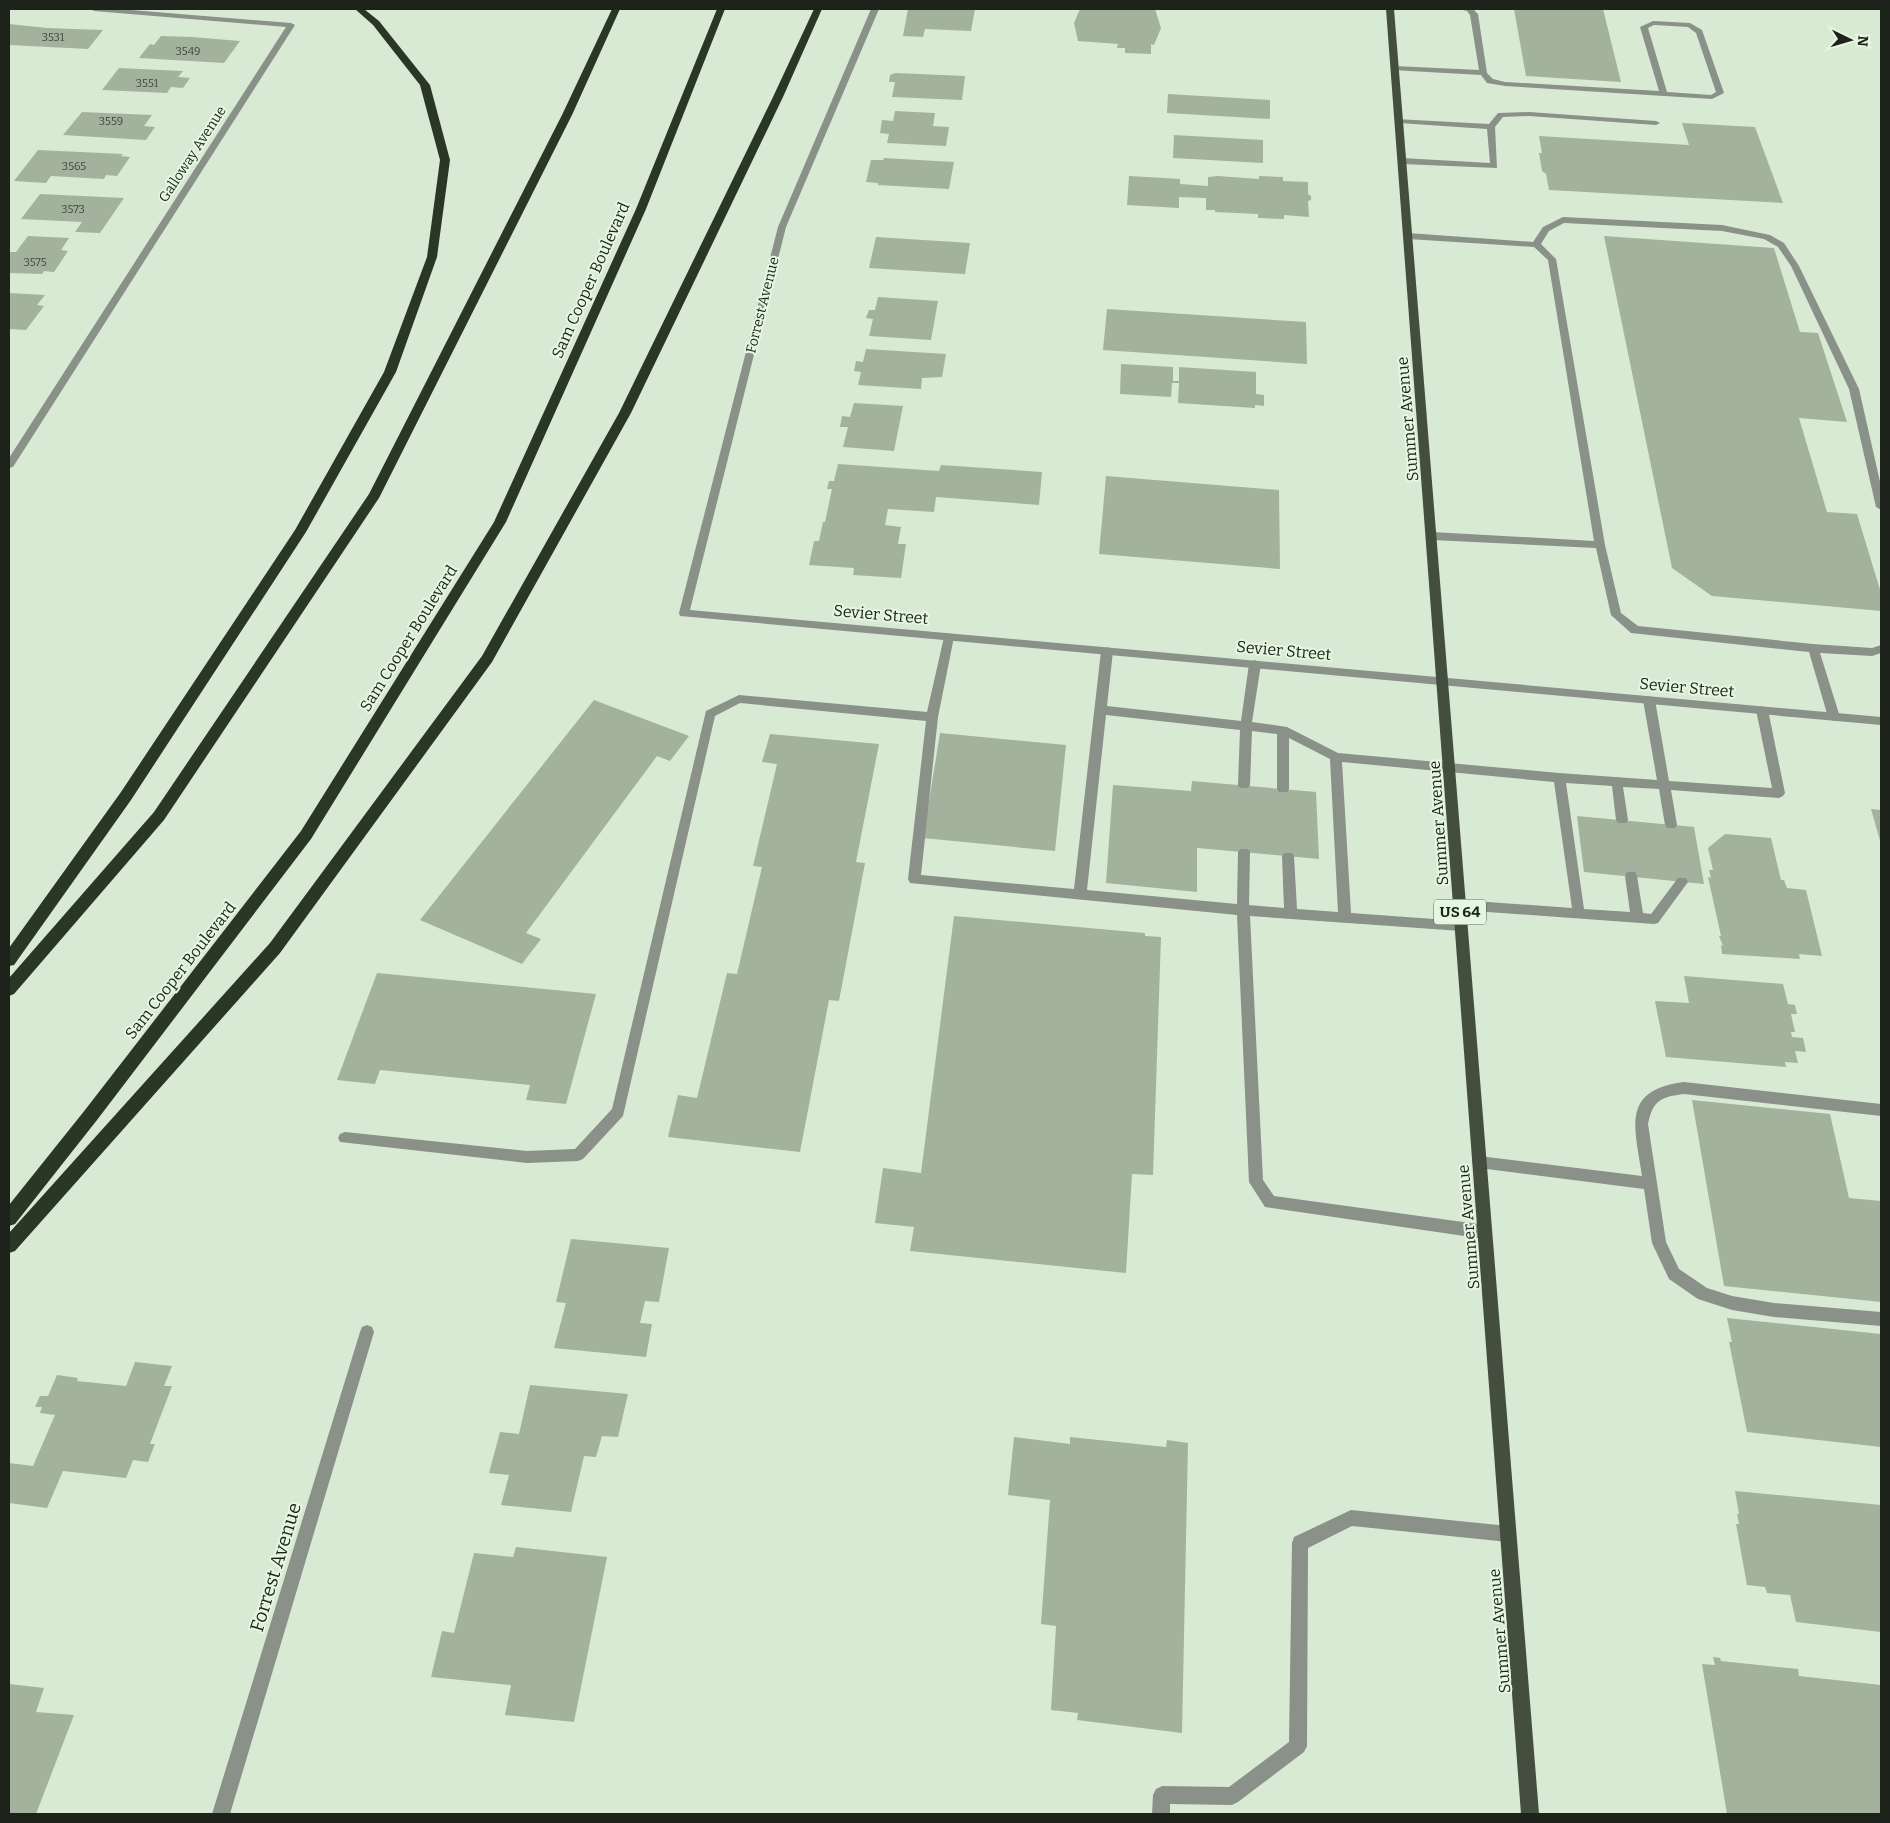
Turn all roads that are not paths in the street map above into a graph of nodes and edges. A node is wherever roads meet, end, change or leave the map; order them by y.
1 (94, 9) edge
2 (359, 9) edge
3 (616, 9) edge
4 (721, 9) edge
5 (818, 9) edge
6 (875, 9) edge
7 (1390, 9) edge
8 (1462, 9) edge
9 (1395, 68) junction
10 (1483, 73) junction
11 (1664, 94) junction
12 (1399, 121) junction
13 (1656, 123) dead end
14 (1491, 127) junction
15 (1402, 161) junction
16 (1408, 236) junction
17 (1536, 246) junction
18 (9, 465) edge
19 (1881, 507) edge
20 (1432, 536) junction
21 (1600, 546) junction
22 (684, 613) joint
23 (949, 637) junction
24 (1813, 648) junction
25 (1881, 649) edge
26 (1107, 651) junction
27 (1255, 664) junction
28 (1443, 681) junction
29 (1649, 700) junction
30 (1101, 710) junction
31 (1762, 710) junction
32 (932, 717) junction
33 (1834, 717) junction
34 (1881, 721) edge
35 (1246, 726) junction
36 (1283, 730) junction
37 (1336, 757) junction
38 (1450, 768) junction
39 (1559, 778) junction
40 (1617, 783) junction
41 (1244, 785) dead end
42 (1665, 786) junction
43 (1284, 789) dead end
44 (1622, 820) dead end
45 (1671, 825) dead end
46 (1244, 852) dead end
47 (1288, 856) dead end
48 (1631, 876) dead end
49 (1682, 882) dead end
50 (1080, 895) junction
51 (1460, 905) junction
52 (1243, 910) junction
53 (1291, 914) junction
54 (1579, 914) junction
55 (1344, 918) junction
56 (1637, 918) junction
57 (1461, 926) junction
58 (9, 960) edge
59 (9, 989) edge
60 (1881, 1110) edge
61 (346, 1138) dead end
62 (1479, 1162) junction
63 (1648, 1183) junction
64 (9, 1218) edge
65 (1485, 1232) junction
66 (9, 1245) edge
67 (1881, 1319) edge
68 (367, 1332) dead end
69 (1508, 1534) junction
70 (221, 1814) edge
71 (1161, 1814) edge
72 (1530, 1814) edge

1 - 18 street, Galloway Avenue
2 - 58 highway
3 - 59 highway
4 - 64 highway, Sam Cooper Boulevard
5 - 66 highway
6 - 22 street, Forrest Avenue
7 - 9 main road, Summer Avenue / US 64
8 - 10 street
9 - 10 street
9 - 12 main road, Summer Avenue / US 64
10 - 11 street
11 - 11 street
12 - 14 street
12 - 15 main road, Summer Avenue / US 64
13 - 14 street
14 - 15 street
15 - 16 main road, Summer Avenue / US 64
16 - 17 street
16 - 20 main road, Summer Avenue / US 64
17 - 19 street
17 - 21 street
20 - 21 street
20 - 28 main road, Summer Avenue / US 64
21 - 24 street
22 - 23 street, Sevier Street
23 - 26 street, Sevier Street
23 - 32 street
24 - 25 street
24 - 33 street
26 - 27 street, Sevier Street
26 - 30 street
27 - 28 street, Sevier Street
27 - 35 street
28 - 29 street, Sevier Street
28 - 38 main road, Summer Avenue / US 64
29 - 31 street, Sevier Street
29 - 42 street
30 - 35 street
30 - 50 street
31 - 33 street, Sevier Street
31 - 42 street
32 - 50 street
32 - 61 street
33 - 34 street, Sevier Street
35 - 36 street
35 - 41 street
36 - 37 street
36 - 43 street
37 - 38 street
37 - 55 street
38 - 39 street
38 - 51 main road, Summer Avenue / US 64
39 - 40 street
39 - 54 street
40 - 42 street
40 - 44 street
42 - 45 street
46 - 52 street
47 - 53 street
48 - 56 street
49 - 56 street
50 - 52 street
51 - 54 street
51 - 57 main road, Summer Avenue / US 64
52 - 53 street
52 - 65 street
53 - 55 street
54 - 56 street
55 - 57 street
57 - 62 main road, Summer Avenue / US 64
60 - 63 street
62 - 63 street
62 - 65 main road, Summer Avenue / US 64
63 - 67 street
65 - 69 main road, Summer Avenue / US 64
68 - 70 street, Forrest Avenue
69 - 71 street
69 - 72 main road, Summer Avenue / US 64

